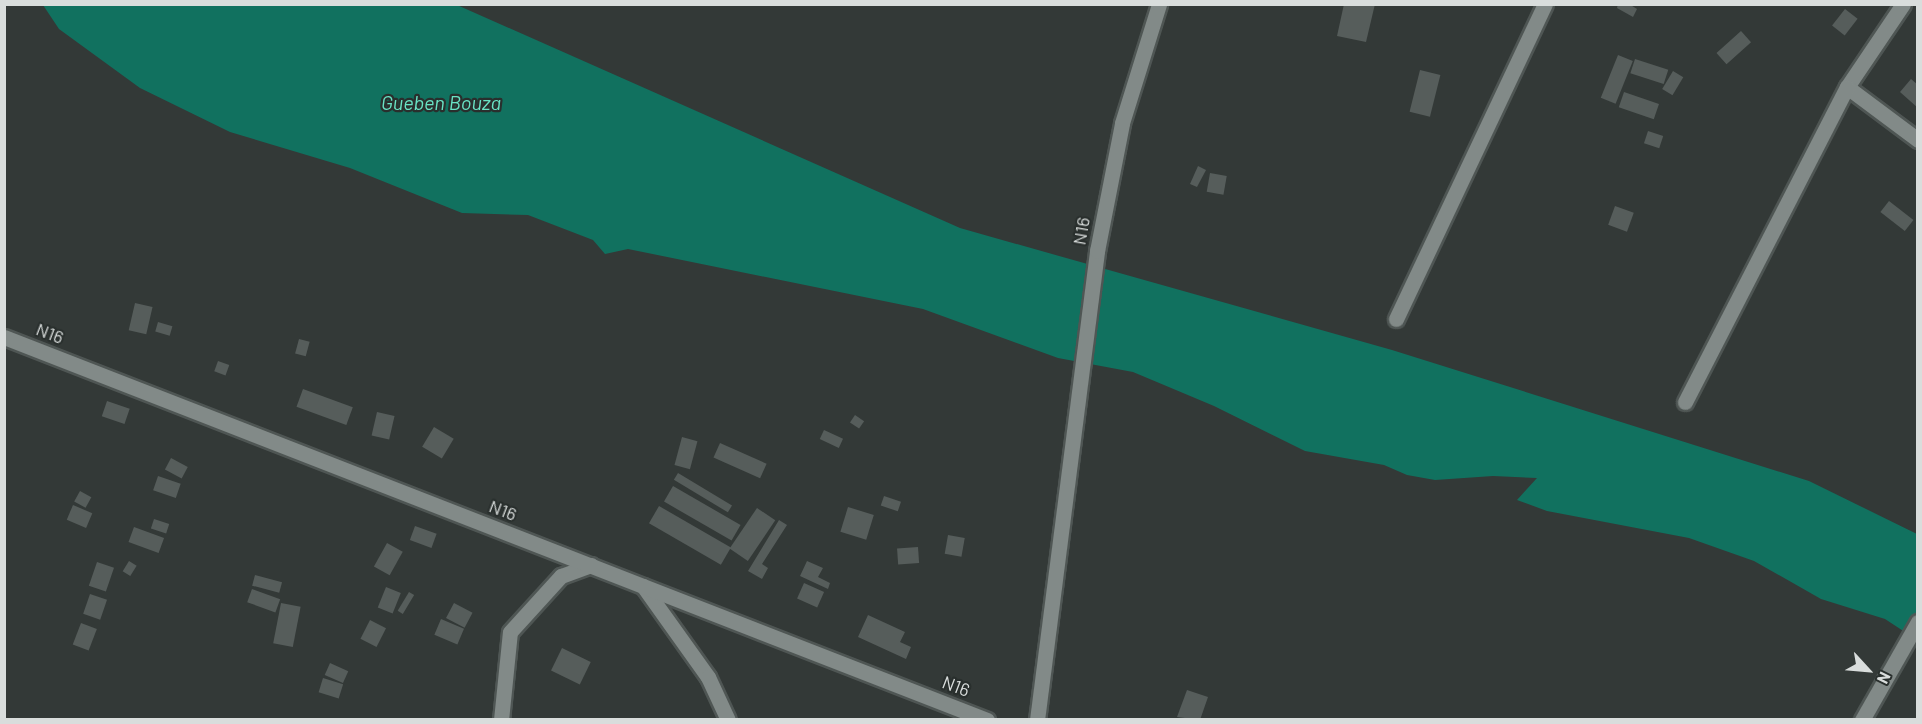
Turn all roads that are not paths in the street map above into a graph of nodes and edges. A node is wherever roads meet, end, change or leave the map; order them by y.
1 (1159, 4) edge
2 (1545, 4) edge
3 (1903, 4) edge
4 (1847, 87) junction
5 (1917, 140) edge
6 (1396, 319) dead end
7 (4, 336) edge
8 (1685, 402) dead end
9 (591, 565) junction
10 (643, 586) junction
11 (1917, 622) edge
12 (501, 720) edge
13 (728, 720) edge
14 (987, 720) edge
15 (1037, 720) edge
16 (1862, 720) edge

1 - 15 street, N16
2 - 6 street
3 - 4 street
4 - 5 street
4 - 8 street
7 - 9 street, N16
9 - 10 street, N16
9 - 12 street
10 - 13 street
10 - 14 street, N16
11 - 16 street

